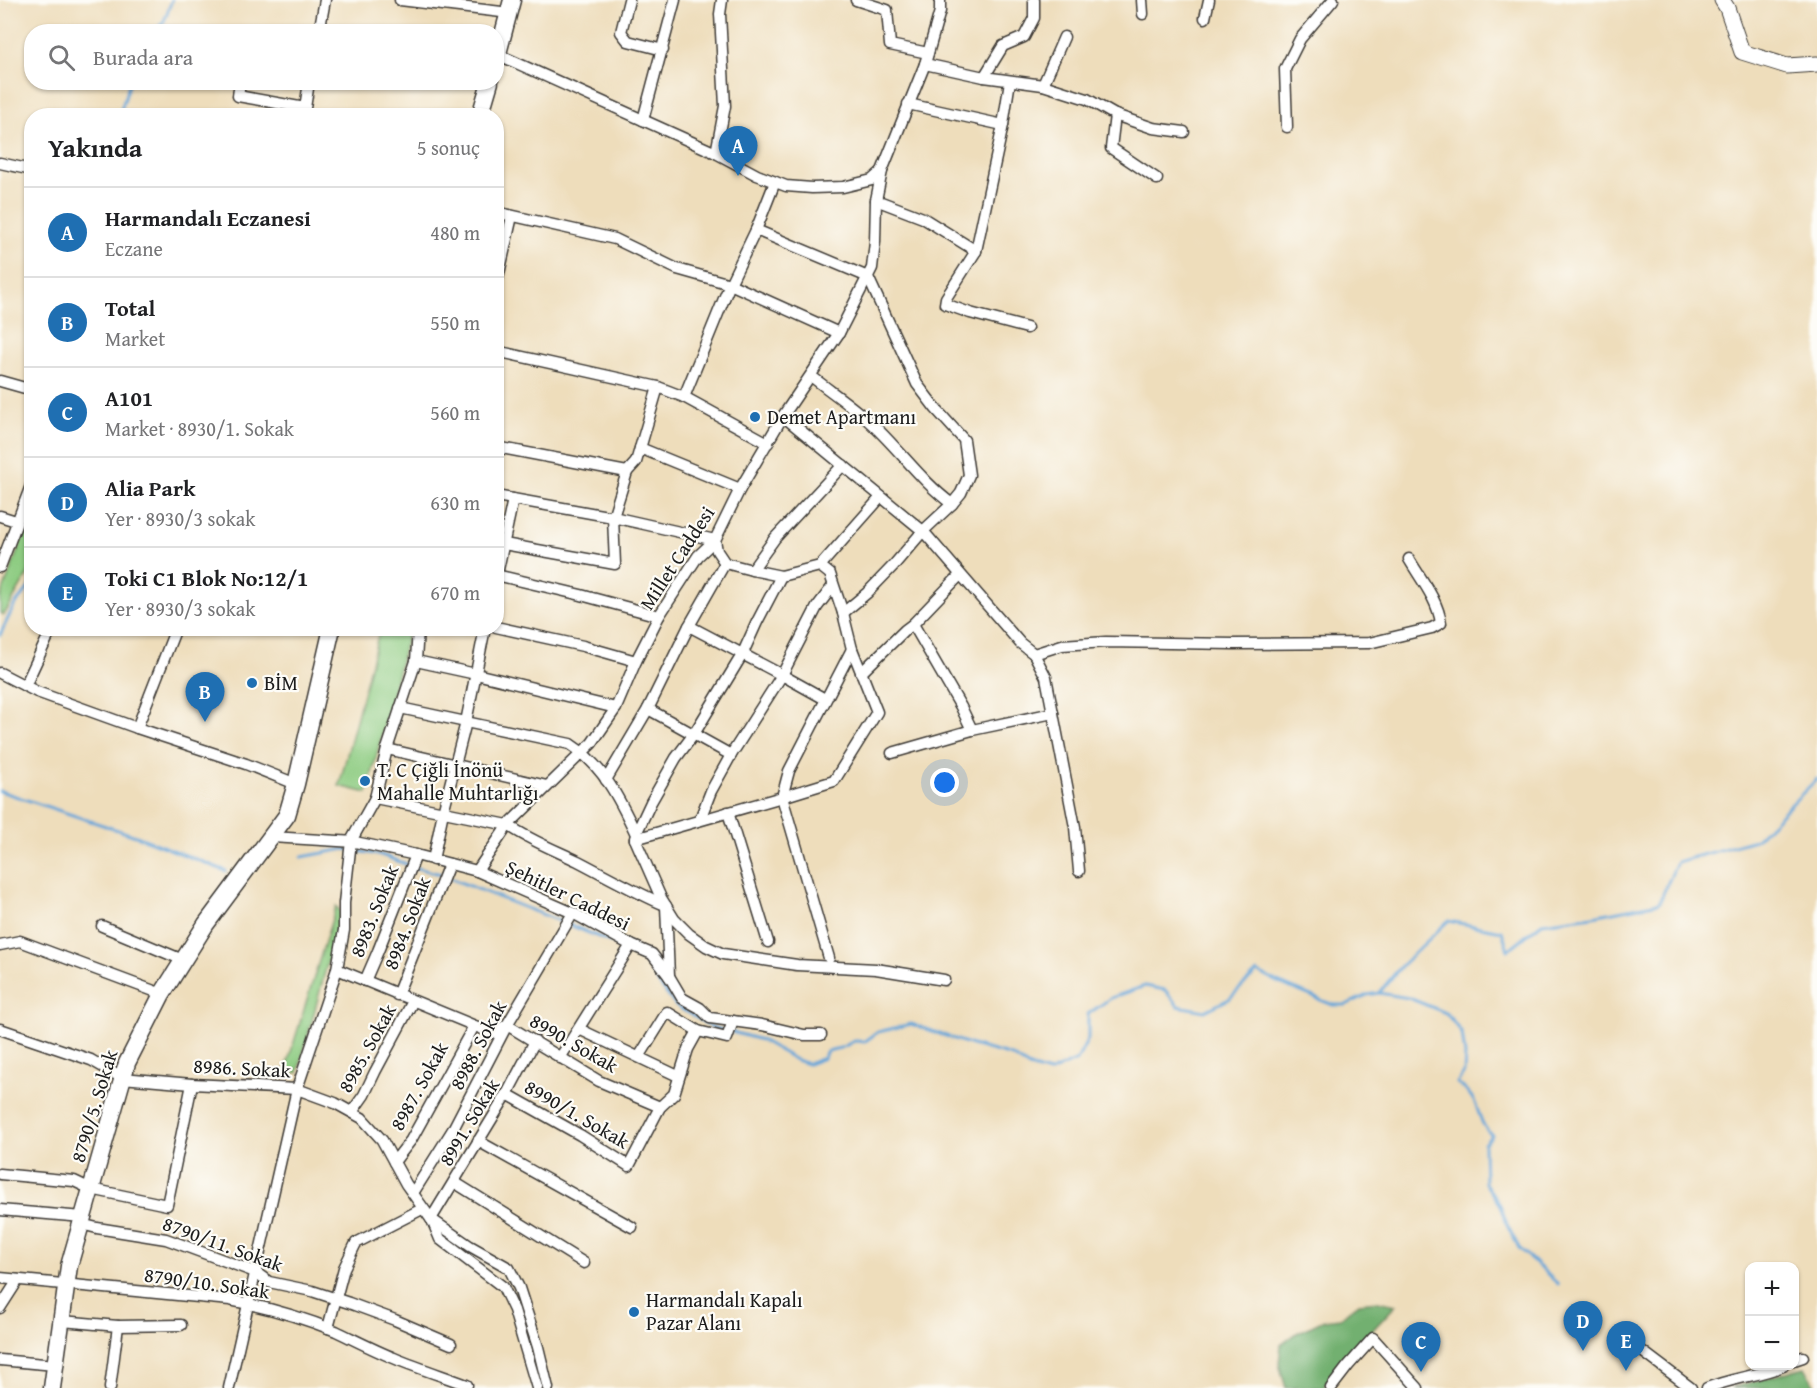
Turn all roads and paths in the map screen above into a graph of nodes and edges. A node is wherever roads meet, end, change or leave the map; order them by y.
1 (325, 0) edge
2 (400, 0) edge
3 (629, 0) edge
4 (675, 0) edge
5 (722, 0) edge
6 (855, 0) edge
7 (940, 0) edge
8 (1034, 0) edge
9 (1142, 0) edge
10 (1209, 0) edge
11 (1333, 0) edge
12 (1722, 0) edge
13 (511, 7) edge
14 (1143, 14) dead end
15 (1205, 18) dead end
16 (320, 24) edge
17 (504, 34) edge
18 (1064, 37) dead end
19 (663, 50) junction
20 (927, 59) junction
21 (504, 61) edge
22 (1817, 64) edge
23 (984, 77) junction
24 (1010, 81) junction
25 (1043, 85) junction
26 (239, 90) edge
27 (308, 90) edge
28 (488, 90) edge
29 (908, 104) junction
30 (305, 108) edge
31 (305, 108) edge
32 (482, 108) edge
33 (1115, 115) junction
34 (643, 120) junction
35 (1003, 125) junction
36 (1287, 127) dead end
37 (1184, 132) dead end
38 (716, 153) junction
39 (0, 163) edge
40 (24, 168) edge
41 (882, 171) junction
42 (1157, 179) dead end
43 (775, 182) junction
44 (876, 200) junction
45 (504, 214) edge
46 (512, 216) junction
47 (756, 230) junction
48 (976, 250) junction
49 (504, 252) edge
50 (868, 277) junction
51 (730, 284) junction
52 (1027, 328) dead end
53 (839, 333) junction
54 (504, 353) edge
55 (811, 376) junction
56 (0, 381) edge
57 (658, 387) junction
58 (24, 388) edge
59 (684, 397) junction
60 (783, 416) junction
61 (768, 443) junction
62 (640, 448) junction
63 (504, 449) edge
64 (843, 465) junction
65 (627, 472) junction
66 (740, 489) junction
67 (504, 497) edge
68 (881, 497) junction
69 (513, 498) junction
70 (24, 502) edge
71 (952, 504) junction
72 (0, 516) edge
73 (613, 517) junction
74 (16, 521) junction
75 (923, 531) junction
76 (715, 540) junction
77 (504, 544) joint
78 (1409, 558) dead end
79 (725, 563) junction
80 (820, 566) junction
81 (0, 567) edge
82 (752, 570) junction
83 (960, 574) junction
84 (781, 576) junction
85 (504, 578) edge
86 (833, 586) junction
87 (843, 613) junction
88 (659, 616) junction
89 (914, 624) junction
90 (689, 626) junction
91 (504, 629) edge
92 (48, 636) edge
93 (173, 636) edge
94 (330, 636) edge
95 (418, 636) edge
96 (483, 636) edge
97 (852, 649) junction
98 (1034, 654) junction
99 (742, 655) junction
100 (416, 661) junction
101 (636, 661) junction
102 (0, 672) edge
103 (861, 673) junction
104 (476, 674) junction
105 (782, 675) junction
106 (25, 686) junction
107 (825, 699) junction
108 (400, 708) junction
109 (616, 708) junction
110 (648, 709) junction
111 (1053, 713) junction
112 (466, 722) junction
113 (137, 728) junction
114 (972, 730) junction
115 (694, 734) junction
116 (387, 748) junction
117 (583, 752) junction
118 (892, 753) dead end
119 (731, 754) junction
120 (456, 765) junction
121 (606, 780) junction
122 (296, 784) junction
123 (547, 786) junction
124 (782, 797) junction
125 (375, 798) junction
126 (443, 812) junction
127 (728, 812) junction
128 (700, 819) junction
129 (508, 825) junction
130 (636, 836) junction
131 (271, 837) junction
132 (351, 842) junction
133 (415, 857) junction
134 (433, 860) junction
135 (448, 867) junction
136 (477, 871) junction
137 (1079, 871) dead end
138 (666, 905) junction
139 (573, 913) junction
140 (102, 926) dead end
141 (768, 942) dead end
142 (0, 945) edge
143 (629, 949) junction
144 (829, 958) dead end
145 (183, 960) junction
146 (337, 969) junction
147 (669, 976) junction
148 (944, 980) dead end
149 (364, 981) junction
150 (162, 994) junction
151 (397, 994) junction
152 (413, 1001) junction
153 (732, 1024) junction
154 (507, 1025) junction
155 (474, 1026) junction
156 (0, 1029) edge
157 (579, 1029) junction
158 (698, 1031) junction
159 (821, 1035) dead end
160 (535, 1041) junction
161 (639, 1057) junction
162 (560, 1058) junction
163 (678, 1076) junction
164 (122, 1078) junction
165 (192, 1084) junction
166 (297, 1089) junction
167 (507, 1094) junction
168 (660, 1107) junction
169 (352, 1112) junction
170 (478, 1141) junction
171 (394, 1162) junction
172 (0, 1174) edge
173 (454, 1182) junction
174 (91, 1189) junction
175 (413, 1193) junction
176 (422, 1209) junction
177 (0, 1210) edge
178 (431, 1219) junction
179 (82, 1220) junction
180 (632, 1227) dead end
181 (584, 1263) dead end
182 (255, 1272) junction
183 (0, 1278) edge
184 (18, 1280) junction
185 (66, 1285) junction
186 (336, 1299) junction
187 (248, 1303) junction
188 (0, 1308) edge
189 (62, 1321) junction
190 (181, 1325) dead end
191 (118, 1326) junction
192 (328, 1328) junction
193 (451, 1344) dead end
194 (1634, 1345) dead end
195 (0, 1360) edge
196 (55, 1365) junction
197 (1772, 1370) edge
198 (467, 1385) dead end
199 (1334, 1386) edge
200 (52, 1388) edge
201 (110, 1388) edge
202 (229, 1388) edge
203 (537, 1388) edge
204 (548, 1388) edge
205 (1418, 1388) edge
206 (1691, 1388) edge
207 (1707, 1388) edge

1 - 16 street
2 - 13 street
3 - 19 street
4 - 19 street
5 - 38 street
6 - 20 street
7 - 20 street, Millet Caddesi
8 - 23 street
9 - 14 street
10 - 15 street
11 - 36 street
12 - 22 street
13 - 17 main road
18 - 25 street
19 - 34 street
20 - 23 street
20 - 29 street, Millet Caddesi
21 - 34 street
23 - 24 street
24 - 25 street
24 - 35 street
25 - 33 street
26 - 31 street
27 - 30 street
28 - 32 main road
29 - 35 street
29 - 41 street, Millet Caddesi
33 - 37 street
33 - 42 street
34 - 38 street
35 - 48 street
38 - 43 street
39 - 40 street
41 - 43 street
41 - 44 street, Millet Caddesi
43 - 47 street
44 - 48 street
44 - 50 street, Millet Caddesi
45 - 46 street
46 - 49 street
46 - 51 street
47 - 50 street
47 - 51 street
48 - 52 street
50 - 53 street, Millet Caddesi
50 - 71 street
51 - 53 street
51 - 59 street
53 - 55 street, Millet Caddesi
54 - 57 street
55 - 60 street, Millet Caddesi
55 - 71 street
56 - 58 street
57 - 59 street
57 - 62 street
59 - 61 street
60 - 61 street, Millet Caddesi
60 - 64 street
61 - 66 street, Millet Caddesi
62 - 65 street
62 - 66 street
63 - 65 street
64 - 68 street
64 - 82 street
65 - 73 street
66 - 76 street, Millet Caddesi
67 - 69 street
68 - 75 street
68 - 80 street
69 - 73 street
69 - 77 street
70 - 74 street
71 - 75 street
72 - 74 street
73 - 76 street
73 - 77 street
74 - 81 street
75 - 83 street
75 - 87 street
76 - 79 street
76 - 88 street, Millet Caddesi
78 - 98 street
79 - 82 street
79 - 90 street
80 - 84 street
80 - 86 street
82 - 84 street
83 - 89 street
83 - 98 street
84 - 99 street
85 - 88 street
86 - 87 street
86 - 105 street
87 - 97 street
88 - 101 street, Millet Caddesi
89 - 103 street
89 - 114 street
90 - 99 street
90 - 110 street
91 - 101 street
92 - 106 street
93 - 113 street
94 - 122 main road, 8790/5. Sokak
95 - 100 street
96 - 104 street
97 - 103 street
97 - 107 street
98 - 111 street
99 - 105 street
99 - 115 street
100 - 104 street
100 - 108 street
101 - 109 street, Millet Caddesi
102 - 106 street
103 - 124 street
104 - 109 street
104 - 112 street
105 - 107 street
105 - 119 street
106 - 113 street
107 - 124 street
108 - 112 street
108 - 116 street
109 - 117 street, Millet Caddesi
110 - 115 street
110 - 121 street
111 - 114 street
111 - 137 street
112 - 117 street
112 - 120 street
113 - 122 street
114 - 118 street
115 - 119 street
115 - 130 street
116 - 120 street
116 - 125 street
117 - 121 street
117 - 123 street, Millet Caddesi
119 - 128 street
120 - 123 street
120 - 126 street
121 - 130 street
122 - 131 main road, 8790/5. Sokak
123 - 129 street, Millet Caddesi
124 - 127 street
124 - 144 street
125 - 126 street
125 - 132 street
126 - 129 street
126 - 134 street
127 - 128 street
127 - 141 street
128 - 130 street
129 - 136 street, Millet Caddesi
129 - 138 street
130 - 138 street
131 - 132 street, Şehitler Caddesi
131 - 145 main road, 8790/5. Sokak
132 - 133 street, Şehitler Caddesi
132 - 146 street
133 - 134 street, Şehitler Caddesi
133 - 149 street, 8983. Sokak
134 - 135 street, Şehitler Caddesi
135 - 136 street, Şehitler Caddesi
135 - 151 street, 8984. Sokak
136 - 139 street, Şehitler Caddesi
138 - 147 street
138 - 148 street
139 - 143 street, Şehitler Caddesi
139 - 154 street, 8988. Sokak
140 - 145 street
142 - 150 street
143 - 147 street, Şehitler Caddesi
143 - 157 street
145 - 150 main road, 8790/5. Sokak
146 - 149 street, 8990. Sokak
146 - 166 street
147 - 153 street, Şehitler Caddesi
149 - 151 street, 8990. Sokak
150 - 164 main road, 8790/5. Sokak
151 - 152 street, 8990. Sokak
152 - 155 street, 8990. Sokak
152 - 169 street, 8985. Sokak
153 - 158 street
153 - 159 street, Şehitler Caddesi
154 - 155 street, 8990. Sokak
154 - 160 street, 8990. Sokak
154 - 175 street, 8988. Sokak
155 - 171 street, 8987. Sokak
156 - 164 street, 8986. Sokak
157 - 161 street
157 - 162 street
158 - 161 street
158 - 163 street
160 - 162 street, 8990. Sokak
160 - 167 street, 8991. Sokak
161 - 163 street
162 - 168 street, 8990. Sokak
163 - 168 street
164 - 165 street, 8986. Sokak
164 - 174 main road, 8790/5. Sokak
165 - 166 street, 8986. Sokak
165 - 174 street
166 - 169 street, 8986. Sokak
166 - 182 street
167 - 168 street, 8990/1. Sokak
167 - 170 street, 8991. Sokak
169 - 171 street, 8986. Sokak
170 - 173 street, 8991. Sokak
170 - 180 street
171 - 175 street, 8986. Sokak
172 - 174 street
173 - 178 street, 8991. Sokak
173 - 181 street
174 - 179 main road, 8790/5. Sokak
175 - 176 street, 8986. Sokak
176 - 178 street, 8986. Sokak
176 - 186 street
177 - 179 street, 8790/11. Sokak
178 - 203 street, 8986. Sokak
178 - 204 street, 8986. Sokak
179 - 182 street, 8790/11. Sokak
179 - 185 main road, 8790/5. Sokak
182 - 186 street, 8790/11. Sokak
182 - 187 street
183 - 184 street, 8790/10. Sokak
184 - 185 street, 8790/10. Sokak
184 - 188 street
185 - 187 street, 8790/10. Sokak
185 - 189 main road, 8790/5. Sokak
186 - 192 street
186 - 193 street, 8790/11. Sokak
187 - 192 street, 8790/10. Sokak
187 - 202 street
189 - 191 street
189 - 196 main road, 8790/5. Sokak
190 - 191 street
191 - 201 street
192 - 198 street, 8790/10. Sokak
194 - 206 street
195 - 196 street
196 - 200 main road, 8790/5. Sokak
197 - 207 street
199 - 205 street

